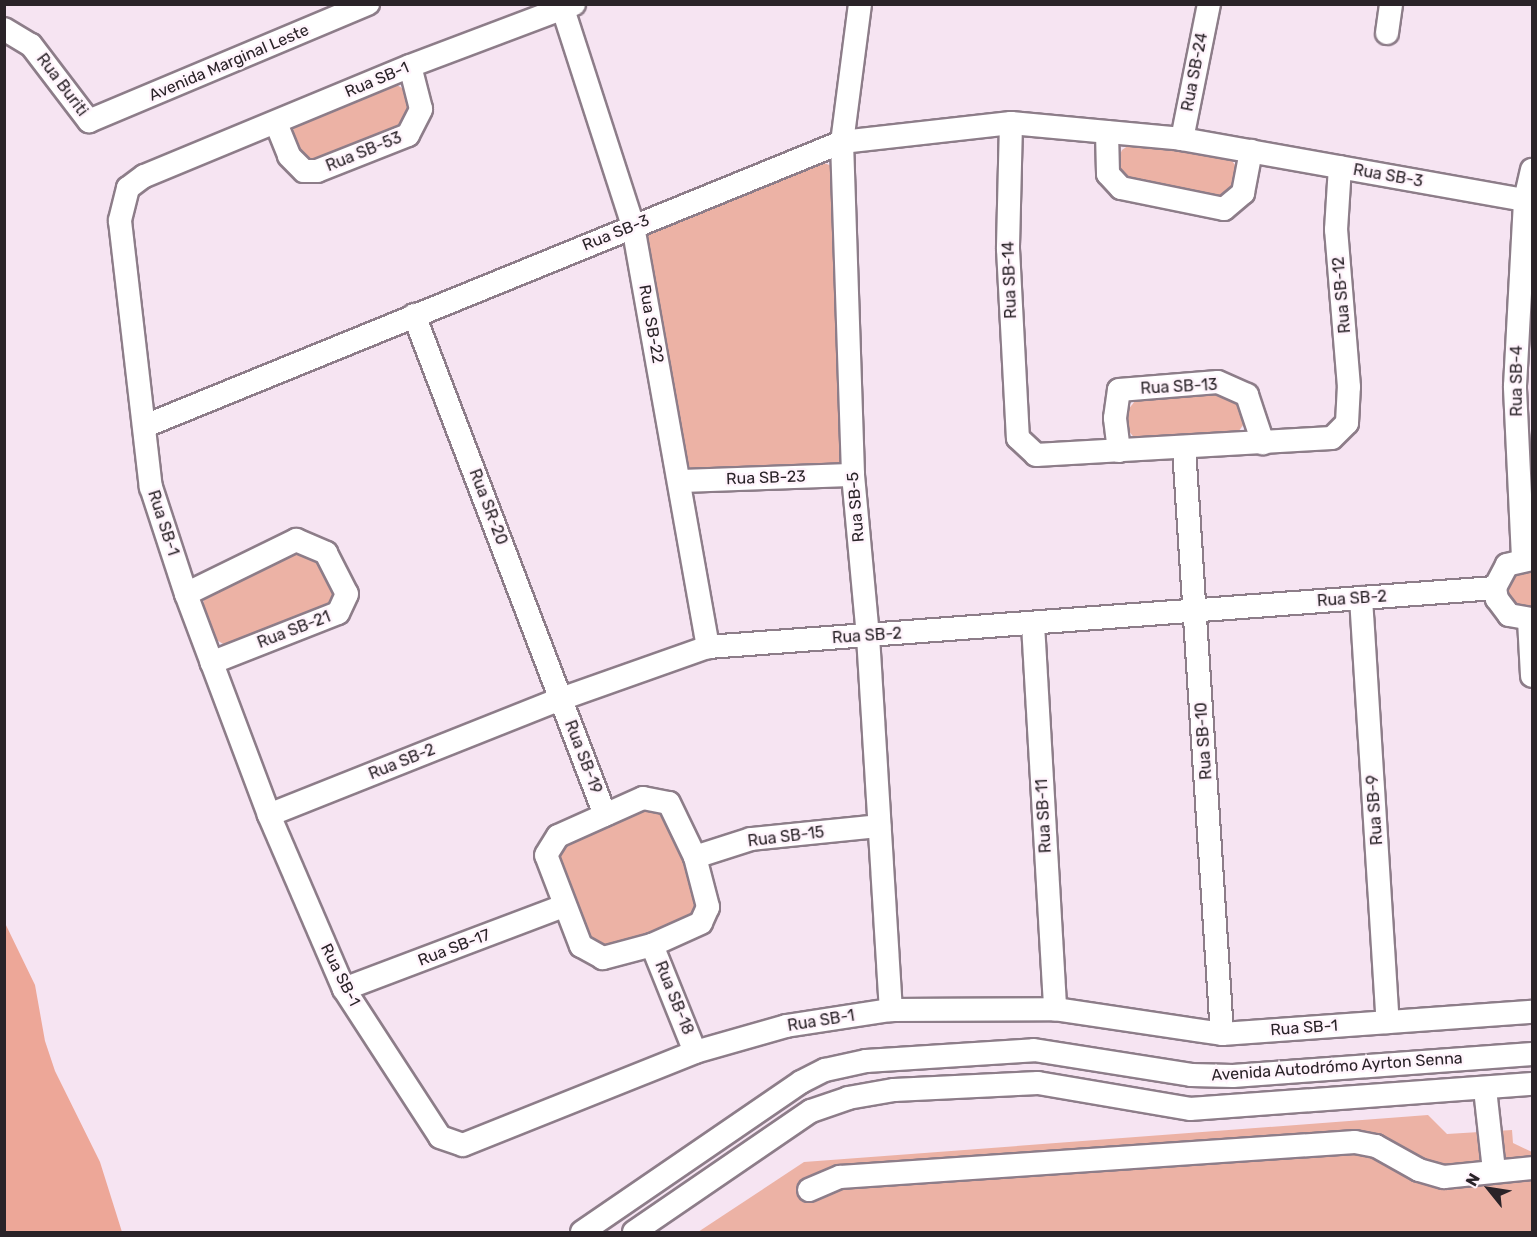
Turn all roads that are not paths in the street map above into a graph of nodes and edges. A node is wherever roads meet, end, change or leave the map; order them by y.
1 (368, 4) edge
2 (860, 4) edge
3 (1209, 4) edge
4 (1391, 4) edge
5 (569, 7) edge
6 (4, 28) edge
7 (1387, 33) dead end
8 (410, 66) junction
9 (89, 121) joint
10 (276, 123) junction
11 (1011, 123) junction
12 (1107, 132) junction
13 (1182, 139) junction
14 (842, 142) junction
15 (1251, 151) junction
16 (1340, 167) junction
17 (1533, 170) edge
18 (1525, 200) junction
19 (633, 226) junction
20 (1526, 297) edge
21 (414, 315) junction
22 (1524, 386) edge
23 (145, 426) junction
24 (1263, 443) junction
25 (1184, 448) junction
26 (1119, 451) junction
27 (853, 475) junction
28 (679, 481) junction
29 (1528, 558) edge
30 (1495, 588) junction
31 (186, 594) junction
32 (1361, 598) junction
33 (1196, 611) junction
34 (1531, 620) edge
35 (1033, 624) junction
36 (867, 636) junction
37 (708, 647) junction
38 (211, 663) junction
39 (1533, 676) edge
40 (561, 699) junction
41 (269, 815) junction
42 (605, 815) junction
43 (879, 826) junction
44 (695, 857) junction
45 (564, 906) junction
46 (652, 945) junction
47 (344, 989) junction
48 (891, 1010) junction
49 (1055, 1010) junction
50 (1533, 1012) edge
51 (1388, 1022) junction
52 (1222, 1034) junction
53 (695, 1052) junction
54 (1533, 1054) edge
55 (1533, 1084) edge
56 (1485, 1089) junction
57 (1533, 1168) edge
58 (1494, 1170) junction
59 (809, 1190) dead end
60 (582, 1233) edge
61 (634, 1233) edge

1 - 9 street, Avenida Marginal Leste
2 - 14 street, Rua SB-5
3 - 13 street, Rua SB-24
4 - 7 street
5 - 8 street, Rua SB-1
5 - 19 street, Rua SB-22
6 - 9 street, Rua Buriti
8 - 10 street, Rua SB-1
8 - 10 street, Rua SB-53
10 - 23 street, Rua SB-1
11 - 12 street, Rua SB-3
11 - 14 street, Rua SB-3
11 - 26 street, Rua SB-14
12 - 13 street, Rua SB-3
12 - 15 street
13 - 15 street, Rua SB-3
14 - 19 street, Rua SB-3
14 - 27 street, Rua SB-5
15 - 16 street, Rua SB-3
16 - 18 street, Rua SB-3
16 - 24 street, Rua SB-12
17 - 18 street, Rua SB-4
18 - 20 street, Rua SB-4
19 - 21 street, Rua SB-3
19 - 28 street, Rua SB-22
20 - 22 street, Rua SB-4
21 - 23 street, Rua SB-3
21 - 40 street, Rua SR-20
22 - 29 street, Rua SB-4
23 - 31 street, Rua SB-1
24 - 25 street
24 - 26 street, Rua SB-13
25 - 26 street
25 - 33 street, Rua SB-10
27 - 28 street, Rua SB-23
27 - 36 street, Rua SB-5
28 - 37 street, Rua SB-22
29 - 30 street
30 - 32 street, Rua SB-2
30 - 34 street
31 - 38 street, Rua SB-1
31 - 38 street, Rua SB-21
32 - 33 street, Rua SB-2
32 - 51 street, Rua SB-9
33 - 35 street, Rua SB-2
33 - 52 street, Rua SB-10
34 - 39 street
35 - 36 street, Rua SB-2
35 - 49 street, Rua SB-11
36 - 37 street, Rua SB-2
36 - 43 street, Rua SB-5
37 - 40 street, Rua SB-2
38 - 41 street, Rua SB-1
40 - 41 street, Rua SB-2
40 - 42 street, Rua SB-19
41 - 47 street, Rua SB-1
42 - 44 street, Rua SB-19
42 - 45 street, Rua SB-19
43 - 44 street, Rua SB-15
43 - 48 street, Rua SB-5
44 - 46 street, Rua SB-18
45 - 46 street, Rua SB-18
45 - 47 street, Rua SB-17
46 - 53 street, Rua SB-18
47 - 53 street, Rua SB-1
48 - 49 street, Rua SB-1
48 - 53 street, Rua SB-1
49 - 52 street, Rua SB-1
50 - 51 street, Rua SB-1
51 - 52 street, Rua SB-1
54 - 60 street, Avenida Autodrómo Ayrton Senna
55 - 56 street, Avenida Autodrómo Ayrton Senna
56 - 58 street
56 - 61 street, Avenida Autodrómo Ayrton Senna
57 - 58 street
58 - 59 street

